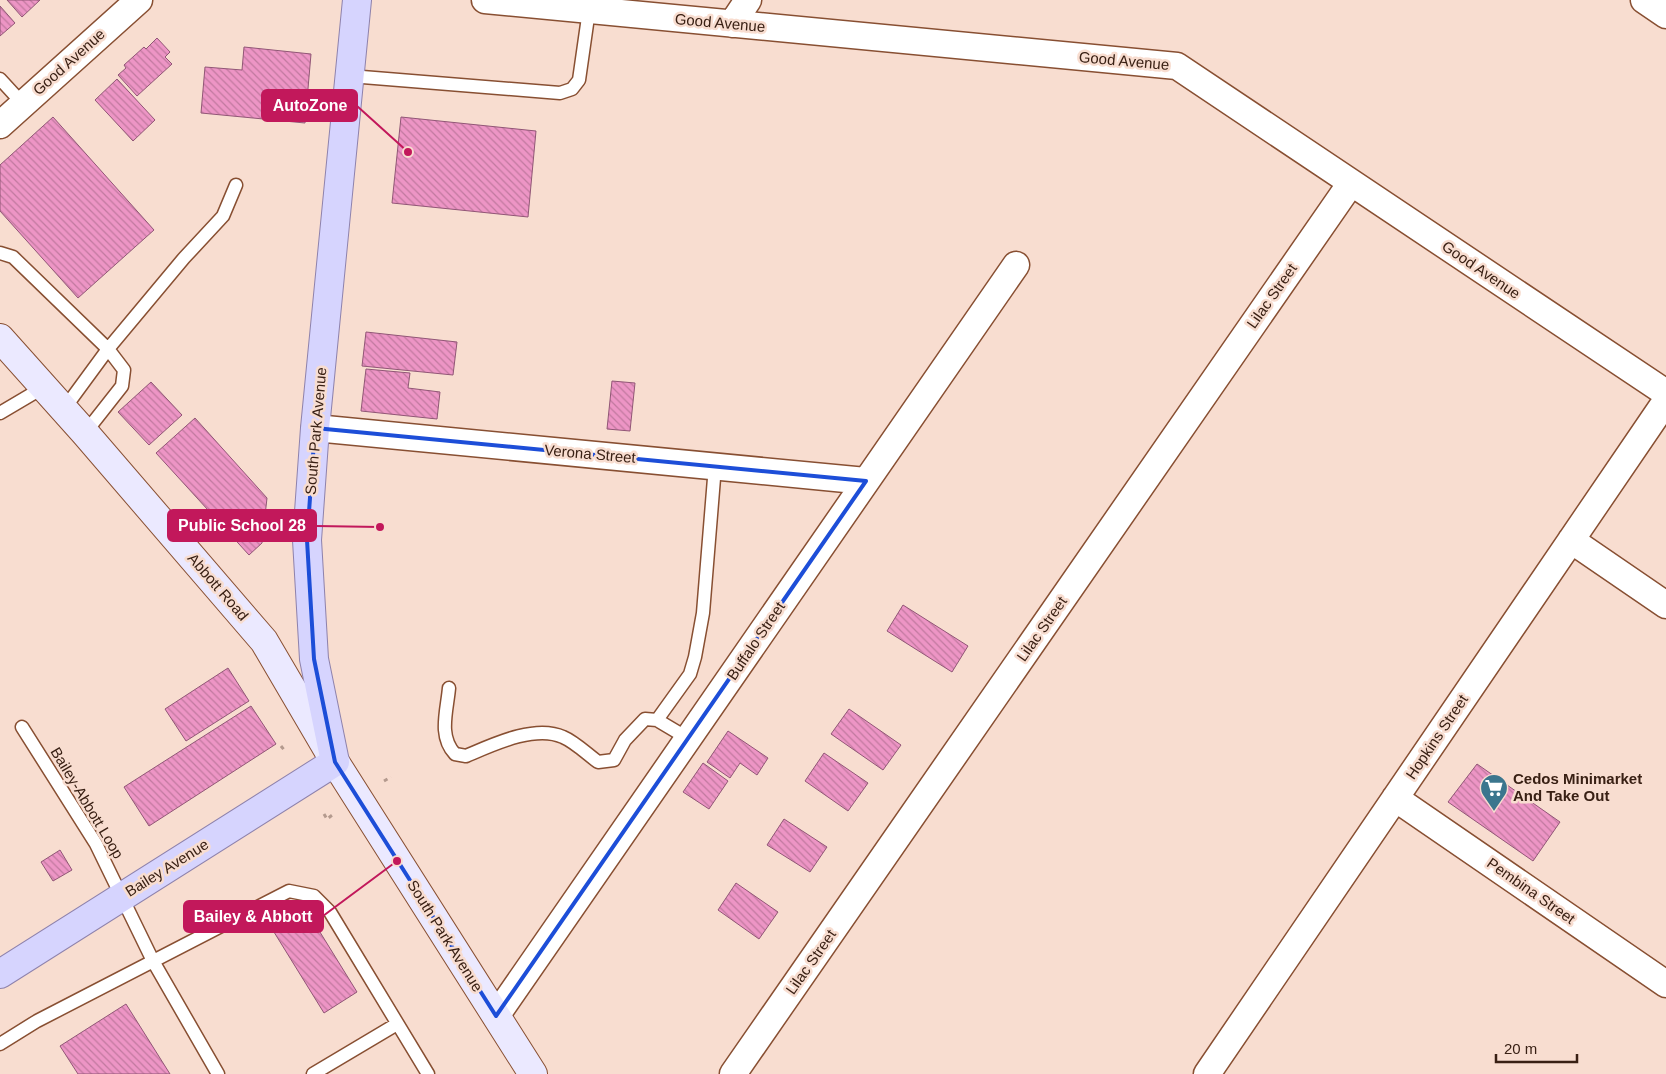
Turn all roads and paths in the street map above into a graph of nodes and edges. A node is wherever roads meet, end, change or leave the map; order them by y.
1 (139, 0) edge
2 (357, 0) edge
3 (485, 0) edge
4 (748, 0) edge
5 (1644, 0) edge
6 (589, 10) junction
7 (1666, 15) edge
8 (732, 24) junction
9 (350, 76) junction
10 (0, 79) edge
11 (23, 104) junction
12 (0, 125) edge
13 (1350, 183) junction
14 (236, 185) dead end
15 (0, 253) edge
16 (1016, 265) dead end
17 (0, 338) edge
18 (108, 349) junction
19 (44, 387) junction
20 (1666, 393) edge
21 (1666, 401) edge
22 (64, 409) junction
23 (0, 413) edge
24 (315, 428) junction
25 (85, 432) junction
26 (715, 466) junction
27 (866, 481) junction
28 (1571, 540) junction
29 (1666, 605) edge
30 (449, 688) dead end
31 (657, 720) junction
32 (22, 727) dead end
33 (688, 739) junction
34 (281, 746) dead end
35 (285, 751) dead end
36 (335, 762) junction
37 (391, 777) dead end
38 (384, 781) dead end
39 (1395, 798) junction
40 (335, 813) dead end
41 (324, 814) dead end
42 (122, 897) junction
43 (153, 961) junction
44 (0, 974) edge
45 (1666, 984) edge
46 (496, 1016) junction
47 (397, 1024) junction
48 (0, 1044) edge
49 (218, 1074) edge
50 (313, 1074) edge
51 (428, 1074) edge
52 (533, 1074) edge
53 (733, 1074) edge
54 (1207, 1074) edge

1 - 11 street, Good Avenue
2 - 9 main road, South Park Avenue
3 - 6 street, Good Avenue
4 - 8 street
5 - 7 street
6 - 8 street, Good Avenue
6 - 9 lane
8 - 13 street, Good Avenue
9 - 24 main road, South Park Avenue
10 - 11 lane
11 - 12 street, Good Avenue
13 - 20 street, Good Avenue
13 - 53 street, Lilac Street
14 - 18 lane
15 - 18 lane
16 - 27 street, Buffalo Street
17 - 19 street, Abbott Road
18 - 22 lane
18 - 25 lane
19 - 22 street, Abbott Road
19 - 23 lane
21 - 28 street, Hopkins Street
22 - 25 street, Abbott Road
24 - 26 street, Verona Street
24 - 36 main road, South Park Avenue
25 - 36 street, Abbott Road
26 - 27 street, Verona Street
26 - 31 lane
27 - 33 street, Buffalo Street
28 - 29 street
28 - 39 street, Hopkins Street
30 - 31 lane
31 - 33 lane
32 - 42 lane, Bailey-Abbott Loop
33 - 46 street, Buffalo Street
34 - 35 path
36 - 42 main road, Bailey Avenue
36 - 46 street, South Park Avenue
37 - 38 path
39 - 45 street, Pembina Street
39 - 54 street, Hopkins Street
40 - 41 path
42 - 43 lane, Bailey-Abbott Loop
42 - 44 main road, Bailey Avenue
43 - 47 lane
43 - 48 lane
43 - 49 lane, Bailey-Abbott Loop
46 - 52 street, South Park Avenue
47 - 50 lane
47 - 51 lane

